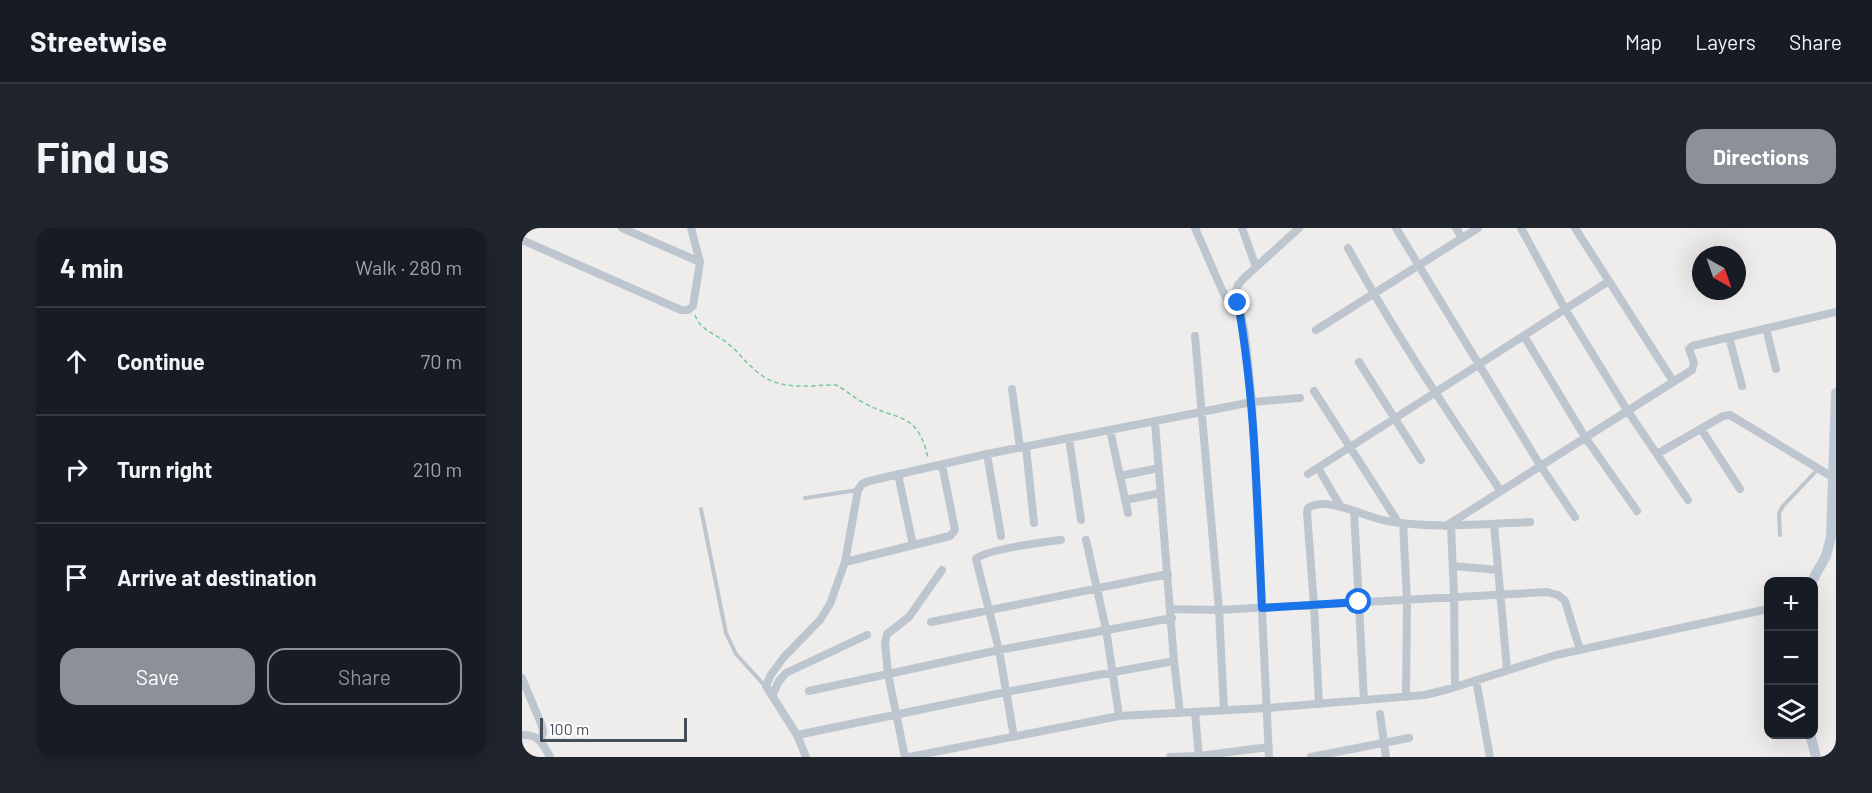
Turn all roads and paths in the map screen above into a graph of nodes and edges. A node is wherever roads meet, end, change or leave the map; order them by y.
1 (622, 228) edge
2 (691, 228) edge
3 (1195, 228) edge
4 (1242, 228) edge
5 (1299, 228) edge
6 (1396, 228) edge
7 (1456, 228) edge
8 (1478, 228) edge
9 (1521, 228) edge
10 (1575, 228) edge
11 (1289, 232) edge
12 (1462, 238) junction
13 (522, 240) edge
14 (1348, 248) dead end
15 (700, 262) junction
16 (1419, 266) junction
17 (1256, 267) junction
18 (1609, 281) junction
19 (1373, 294) junction
20 (1238, 303) junction
21 (693, 306) junction
22 (1565, 309) junction
23 (1836, 312) edge
24 (1766, 328) junction
25 (1316, 330) dead end
26 (1195, 336) dead end
27 (1524, 336) junction
28 (1729, 337) junction
29 (1359, 362) dead end
30 (1480, 364) junction
31 (1776, 369) dead end
32 (1673, 381) junction
33 (1742, 386) dead end
34 (1012, 389) dead end
35 (1314, 391) dead end
36 (1435, 393) junction
37 (1836, 393) edge
38 (1300, 398) dead end
39 (1252, 402) junction
40 (1627, 410) junction
41 (1203, 412) junction
42 (1395, 419) junction
43 (1155, 422) junction
44 (1701, 429) junction
45 (1110, 430) junction
46 (1585, 436) junction
47 (1070, 438) junction
48 (1350, 447) junction
49 (1023, 448) junction
50 (987, 454) junction
51 (1658, 454) junction
52 (1421, 460) dead end
53 (942, 465) junction
54 (1540, 465) junction
55 (930, 468) junction
56 (1159, 468) junction
57 (1318, 468) junction
58 (1818, 469) junction
59 (898, 474) junction
60 (1308, 474) dead end
61 (1120, 476) junction
62 (1834, 478) junction
63 (1740, 489) dead end
64 (858, 490) junction
65 (1500, 490) junction
66 (1161, 493) junction
67 (806, 498) dead end
68 (1125, 500) junction
69 (1688, 500) dead end
70 (1341, 507) junction
71 (701, 508) dead end
72 (1354, 511) junction
73 (1637, 512) dead end
74 (1128, 513) dead end
75 (1575, 517) dead end
76 (1081, 520) dead end
77 (1530, 522) dead end
78 (1034, 523) dead end
79 (1400, 523) junction
80 (1494, 524) junction
81 (1449, 526) junction
82 (1780, 535) dead end
83 (1001, 536) dead end
84 (1061, 540) dead end
85 (1086, 540) dead end
86 (913, 546) junction
87 (845, 562) junction
88 (1453, 566) junction
89 (942, 570) dead end
90 (1498, 570) junction
91 (1168, 574) junction
92 (1815, 577) edge
93 (1097, 588) junction
94 (1500, 594) junction
95 (1454, 596) junction
96 (1407, 599) junction
97 (1359, 602) junction
98 (1314, 605) junction
99 (1262, 608) junction
100 (1171, 609) junction
101 (989, 610) junction
102 (1219, 610) junction
103 (1764, 610) edge
104 (1172, 618) junction
105 (932, 622) dead end
106 (1106, 630) junction
107 (867, 634) dead end
108 (999, 650) junction
109 (1580, 650) junction
110 (1174, 660) junction
111 (1507, 669) junction
112 (1114, 672) junction
113 (888, 674) junction
114 (522, 678) edge
115 (1476, 680) junction
116 (766, 687) junction
117 (1455, 687) junction
118 (809, 691) dead end
119 (1006, 692) junction
120 (772, 696) junction
121 (1406, 697) junction
122 (1364, 700) junction
123 (1319, 704) junction
124 (1267, 708) junction
125 (1224, 710) junction
126 (1195, 712) junction
127 (1180, 713) junction
128 (896, 714) junction
129 (1380, 714) dead end
130 (1119, 716) junction
131 (522, 735) edge
132 (797, 735) junction
133 (1014, 737) junction
134 (1409, 738) dead end
135 (1811, 739) edge
136 (541, 740) junction
137 (1384, 742) junction
138 (1269, 747) junction
139 (1352, 753) edge
140 (1199, 756) edge
141 (550, 757) edge
142 (806, 757) edge
143 (907, 757) edge
144 (1170, 757) edge
145 (1269, 757) edge
146 (1313, 757) edge
147 (1386, 757) edge
148 (1490, 757) edge
149 (1816, 757) edge

1 - 15 street
2 - 15 street
3 - 20 street
4 - 17 street
5 - 11 street
6 - 16 street
7 - 12 street
8 - 12 street
9 - 22 street
10 - 18 street
11 - 17 street
12 - 16 street
13 - 21 street
14 - 19 street
15 - 21 street
16 - 19 street
16 - 30 street
17 - 20 street
18 - 22 street
18 - 32 street
19 - 25 street
19 - 36 street
20 - 39 street
21 - 55 path
22 - 27 street
22 - 40 street
23 - 24 street
24 - 28 street
24 - 31 street
26 - 41 street
27 - 30 street
27 - 46 street
28 - 32 street
28 - 33 street
29 - 42 street
30 - 36 street
30 - 54 street
32 - 40 street
34 - 49 street
35 - 48 street
36 - 42 street
36 - 65 street
37 - 62 street
38 - 39 street
39 - 41 street
39 - 99 street
40 - 46 street
40 - 51 street
41 - 43 street
41 - 102 street
42 - 48 street
42 - 52 street
43 - 45 street
43 - 56 street
44 - 51 street
44 - 58 street
44 - 63 street
45 - 47 street
45 - 61 street
46 - 54 street
46 - 73 street
47 - 49 street
47 - 76 street
48 - 57 street
48 - 79 street
49 - 50 street
49 - 78 street
50 - 53 street
50 - 83 street
51 - 69 street
53 - 55 street
53 - 86 street
54 - 65 street
54 - 75 street
55 - 59 street
56 - 61 street
56 - 66 street
57 - 60 street
57 - 70 street
58 - 62 street
58 - 82 lane
59 - 64 street
59 - 86 street
61 - 68 street
62 - 92 street
64 - 67 lane
64 - 87 street
65 - 81 street
66 - 68 street
66 - 91 street
68 - 74 street
70 - 72 street
70 - 98 street
71 - 116 lane
72 - 79 street
72 - 97 street
77 - 80 street
79 - 81 street
79 - 96 street
80 - 81 street
80 - 90 street
81 - 88 street
84 - 101 street
85 - 93 street
86 - 87 street
87 - 116 street
88 - 90 street
88 - 95 street
89 - 113 street
90 - 94 street
91 - 93 street
91 - 100 street
93 - 101 street
93 - 106 street
94 - 95 street
94 - 109 street
94 - 111 street
95 - 96 street
95 - 117 street
96 - 97 street
96 - 121 street
97 - 98 street
97 - 122 street
98 - 99 street
98 - 123 street
99 - 102 street
99 - 124 street
100 - 102 street
100 - 104 street
101 - 105 street
101 - 108 street
102 - 125 street
103 - 109 street
104 - 106 street
104 - 110 street
106 - 108 street
106 - 112 street
107 - 120 street
108 - 113 street
108 - 119 street
109 - 111 street
110 - 112 street
110 - 127 street
111 - 115 street
112 - 119 street
112 - 130 street
113 - 118 street
113 - 128 street
114 - 136 street
115 - 117 street
115 - 148 street
116 - 120 street
117 - 121 street
119 - 128 street
119 - 133 street
120 - 132 street
121 - 122 street
122 - 123 street
123 - 124 street
124 - 125 street
124 - 138 street
125 - 126 street
126 - 127 street
126 - 140 street
127 - 130 street
128 - 132 street
128 - 143 street
129 - 137 street
130 - 133 street
131 - 136 street
132 - 142 street
133 - 143 street
134 - 137 street
135 - 149 street
136 - 141 street
137 - 139 street
137 - 147 street
138 - 140 street
138 - 145 street
139 - 146 street
140 - 144 street

